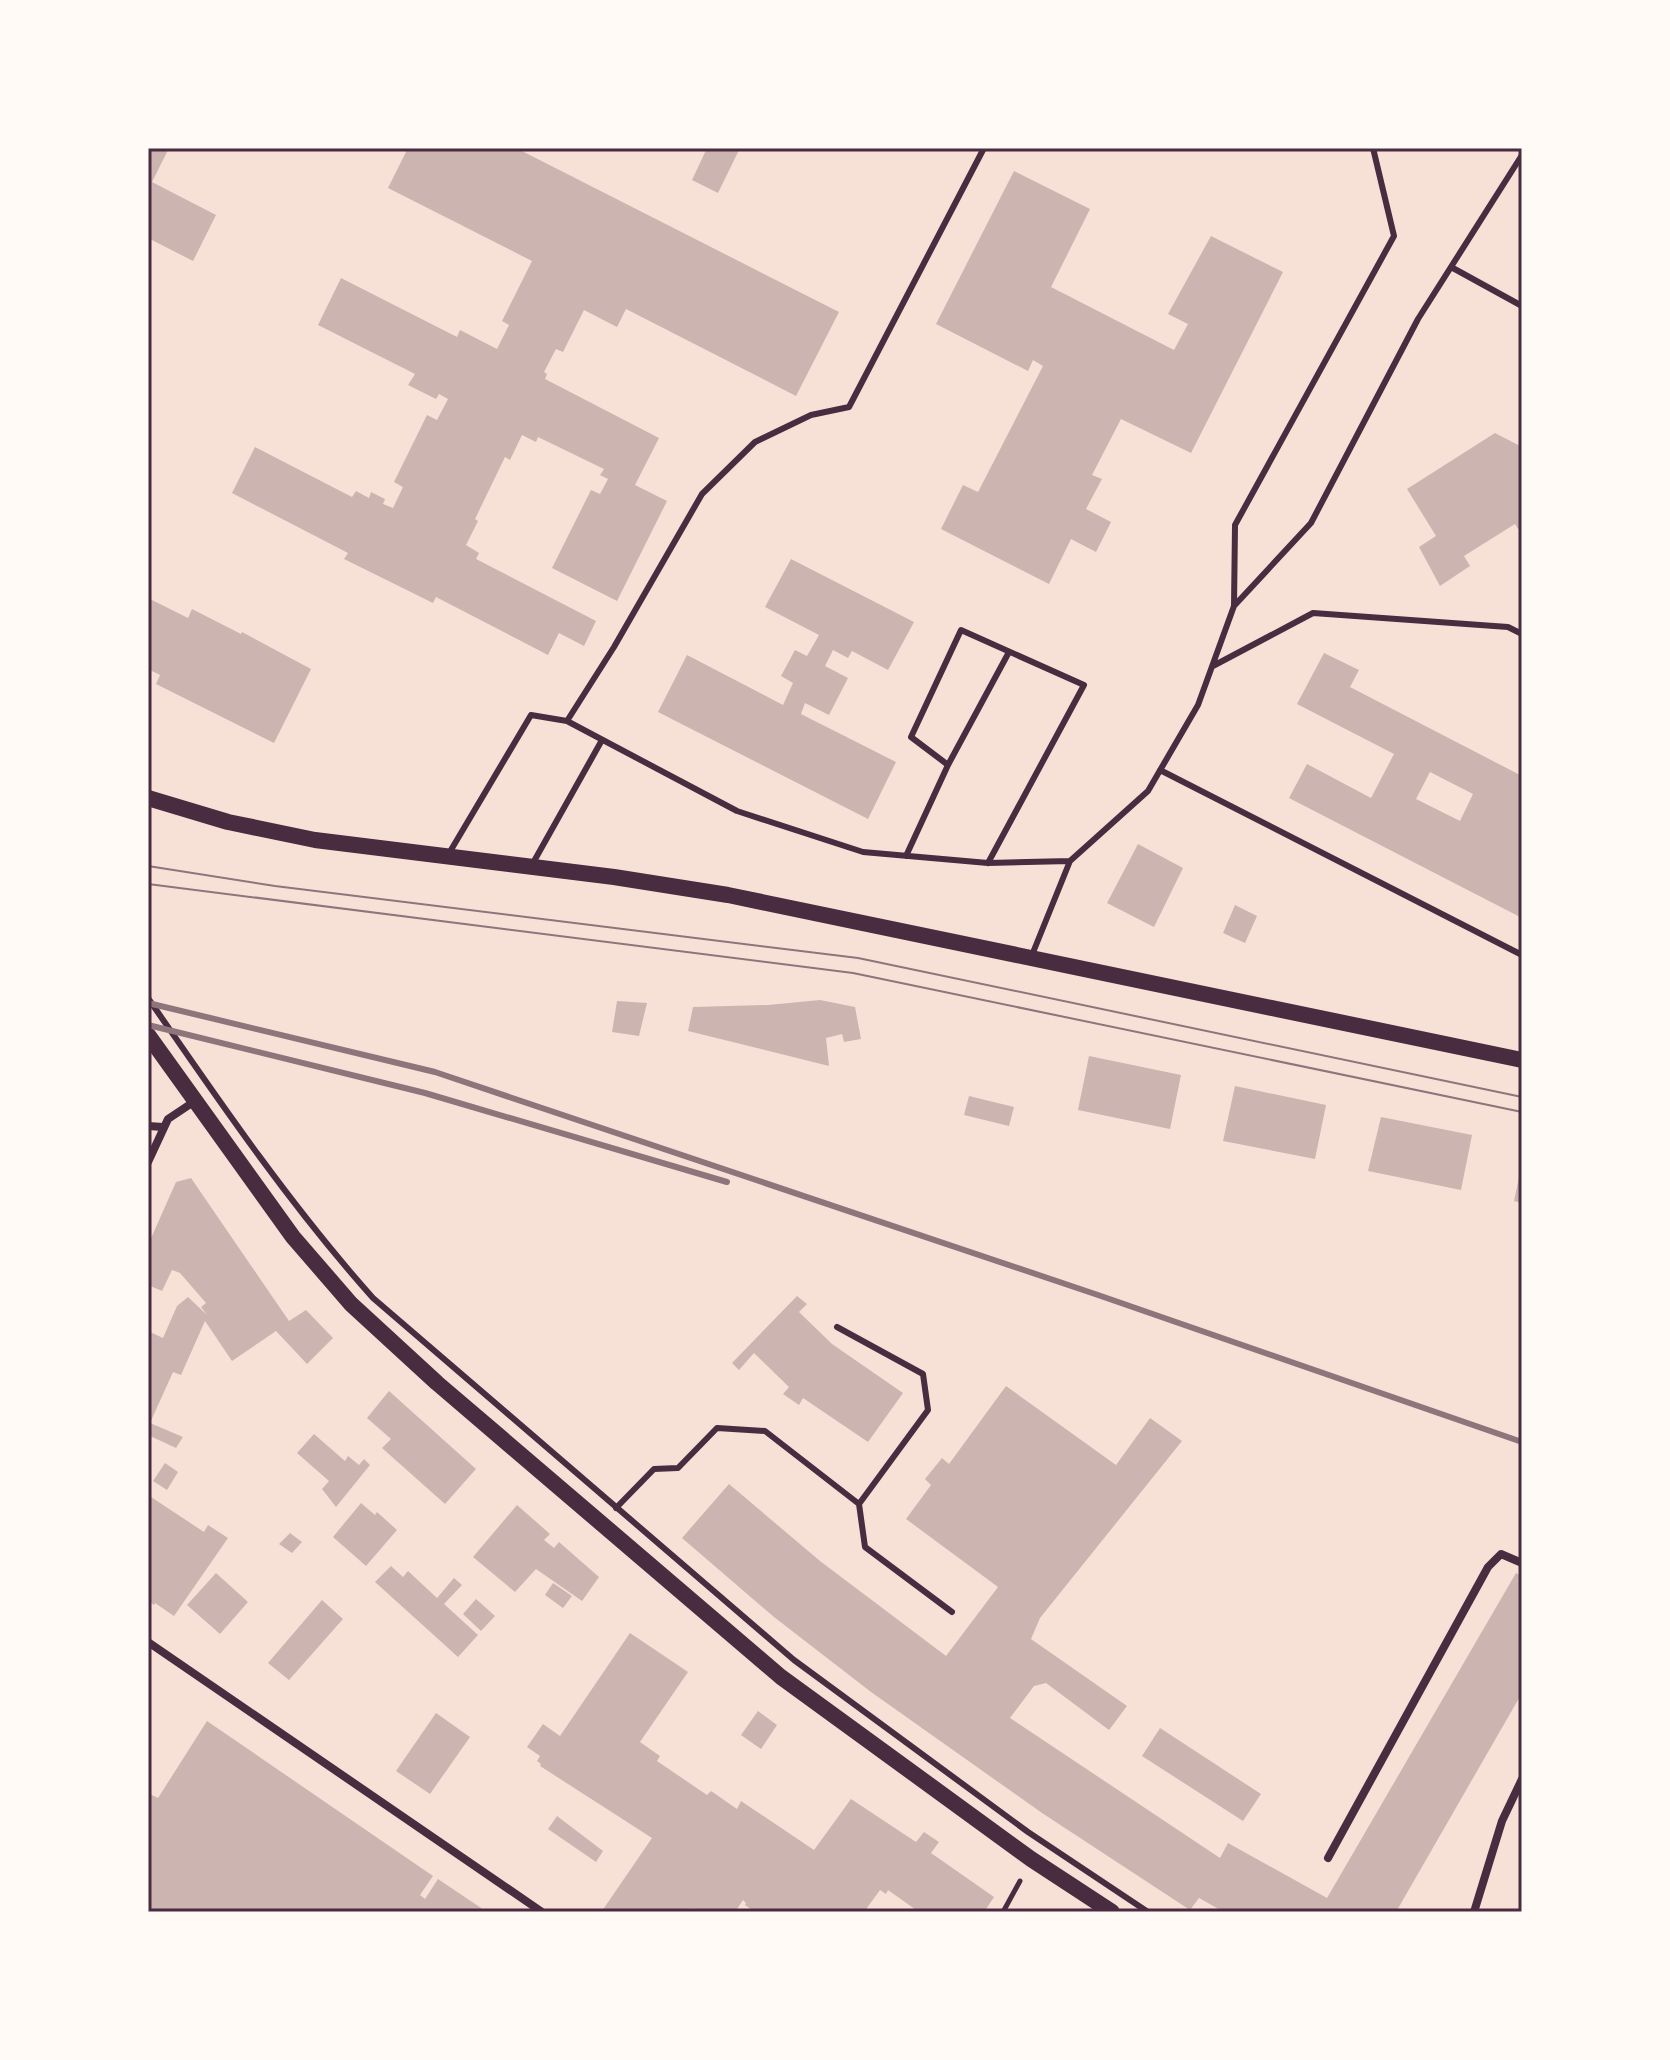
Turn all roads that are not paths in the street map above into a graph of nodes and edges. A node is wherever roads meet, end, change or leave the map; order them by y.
1 (972, 148) edge
2 (1373, 148) edge
3 (982, 150) edge
4 (1522, 155) edge
5 (1451, 267) junction
6 (1522, 306) edge
7 (1234, 606) junction
8 (1522, 634) edge
9 (1009, 652) junction
10 (1212, 666) junction
11 (567, 721) junction
12 (602, 740) junction
13 (948, 765) junction
14 (1160, 770) junction
15 (148, 798) edge
16 (906, 856) junction
17 (447, 857) junction
18 (1070, 861) junction
19 (988, 863) junction
20 (531, 866) junction
21 (1522, 955) edge
22 (1031, 957) junction
23 (148, 998) edge
24 (148, 1035) edge
25 (1522, 1060) edge
26 (195, 1101) junction
27 (148, 1126) edge
28 (163, 1127) junction
29 (148, 1162) edge
30 (837, 1327) dead end
31 (859, 1504) junction
32 (616, 1508) junction
33 (1522, 1563) edge
34 (952, 1612) dead end
35 (148, 1642) edge
36 (1522, 1779) edge
37 (1328, 1858) dead end
38 (542, 1912) edge
39 (1112, 1912) edge
40 (1148, 1912) edge
41 (1474, 1912) edge

1 - 3 lane
2 - 7 lane
3 - 11 lane
4 - 5 lane
5 - 6 lane
5 - 7 lane
7 - 10 lane
8 - 10 lane
9 - 13 lane
9 - 13 lane
9 - 19 lane
10 - 14 lane
11 - 12 lane
11 - 17 lane
12 - 16 lane
12 - 20 lane
13 - 16 lane
14 - 18 lane
14 - 21 lane
15 - 17 main road
16 - 19 lane
17 - 20 main road
18 - 19 lane
18 - 22 lane
20 - 22 main road
22 - 25 main road
23 - 32 lane
24 - 26 main road
26 - 28 street
26 - 39 main road
27 - 28 street
28 - 29 street
30 - 31 lane
31 - 32 lane
31 - 34 lane
32 - 40 lane
33 - 37 street
35 - 38 street
36 - 41 street

